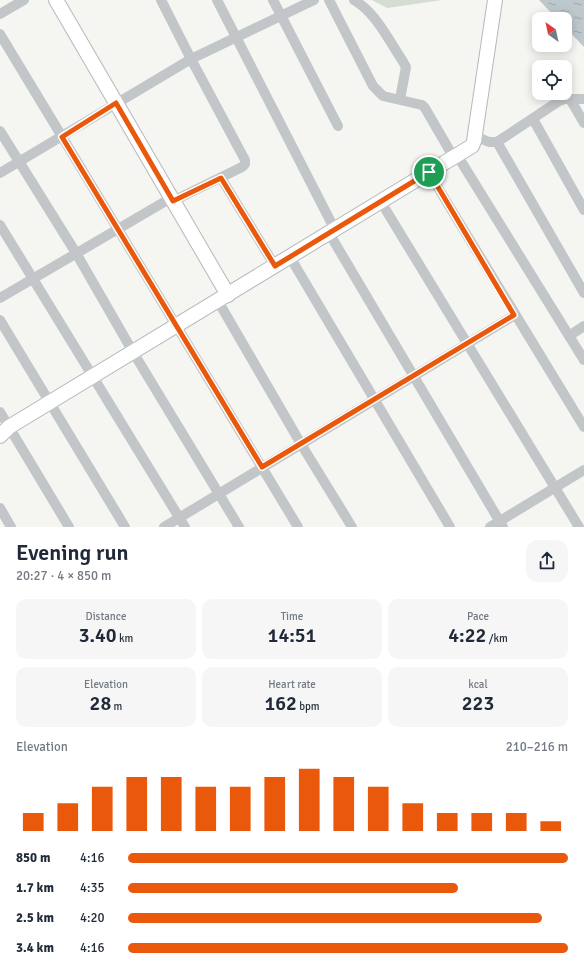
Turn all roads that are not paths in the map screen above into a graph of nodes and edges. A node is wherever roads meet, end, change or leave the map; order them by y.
1 (24, 0) edge
2 (56, 0) edge
3 (161, 0) edge
4 (216, 0) edge
5 (273, 0) edge
6 (314, 0) edge
7 (328, 0) edge
8 (354, 0) edge
9 (495, 0) edge
10 (0, 14) edge
11 (282, 16) junction
12 (0, 34) edge
13 (236, 38) junction
14 (191, 59) junction
15 (400, 99) junction
16 (572, 99) edge
17 (584, 99) edge
18 (564, 100) edge
19 (571, 100) edge
20 (116, 103) junction
21 (533, 119) junction
22 (584, 123) edge
23 (338, 126) dead end
24 (0, 131) edge
25 (475, 136) junction
26 (62, 137) junction
27 (497, 142) junction
28 (456, 157) junction
29 (20, 162) junction
30 (429, 172) junction
31 (0, 173) edge
32 (221, 178) junction
33 (172, 199) junction
34 (381, 202) junction
35 (584, 210) edge
36 (0, 225) edge
37 (118, 229) junction
38 (332, 231) junction
39 (76, 253) junction
40 (290, 257) junction
41 (275, 266) junction
42 (33, 279) junction
43 (584, 293) edge
44 (0, 298) edge
45 (223, 298) junction
46 (514, 315) junction
47 (0, 320) edge
48 (177, 326) junction
49 (584, 326) edge
50 (569, 336) junction
51 (467, 343) junction
52 (133, 352) junction
53 (584, 360) edge
54 (414, 375) junction
55 (93, 376) junction
56 (374, 399) junction
57 (50, 402) junction
58 (0, 412) edge
59 (584, 428) edge
60 (5, 431) edge
61 (301, 444) junction
62 (262, 467) junction
63 (584, 470) edge
64 (555, 488) junction
65 (219, 494) junction
66 (0, 508) edge
67 (179, 518) junction
68 (502, 524) edge
69 (12, 527) edge
70 (69, 527) edge
71 (125, 527) edge
72 (164, 527) edge
73 (185, 527) edge
74 (239, 527) edge
75 (298, 527) edge
76 (352, 527) edge
77 (450, 527) edge
78 (490, 527) edge
79 (579, 527) edge

1 - 10 street
2 - 20 street
3 - 14 street
4 - 13 street
5 - 11 street
6 - 11 street
7 - 15 street
8 - 15 street
9 - 25 street
11 - 13 street
11 - 23 street
12 - 26 street
13 - 14 street
13 - 38 street
14 - 20 street
14 - 32 street
15 - 28 street
16 - 17 street
18 - 21 street
19 - 22 street
20 - 26 street
20 - 33 street
21 - 27 street
21 - 35 street
24 - 29 street
25 - 27 street
25 - 28 street
26 - 29 street
26 - 37 street
27 - 43 street
28 - 30 street
28 - 50 street
29 - 31 street
29 - 39 street
30 - 34 street
30 - 46 street
32 - 33 street
32 - 41 street
33 - 37 street
33 - 45 street
34 - 38 street
34 - 51 street
36 - 42 street
37 - 39 street
37 - 48 street
38 - 40 street
38 - 54 street
39 - 42 street
39 - 52 street
40 - 41 street
40 - 56 street
41 - 45 street
42 - 44 street
42 - 55 street
45 - 48 street
45 - 61 street
46 - 51 street
46 - 59 street
47 - 57 street
48 - 52 street
48 - 62 street
49 - 50 street
50 - 53 street
51 - 54 street
51 - 64 street
52 - 55 street
52 - 65 street
54 - 56 street
54 - 68 street
55 - 57 street
55 - 67 street
56 - 61 street
56 - 77 street
57 - 60 street
57 - 71 street
58 - 60 street
60 - 70 street
61 - 62 street
61 - 76 street
62 - 65 street
62 - 75 street
63 - 64 street
64 - 68 street
64 - 79 street
65 - 67 street
65 - 74 street
66 - 69 street
67 - 72 street
67 - 73 street
68 - 78 street

